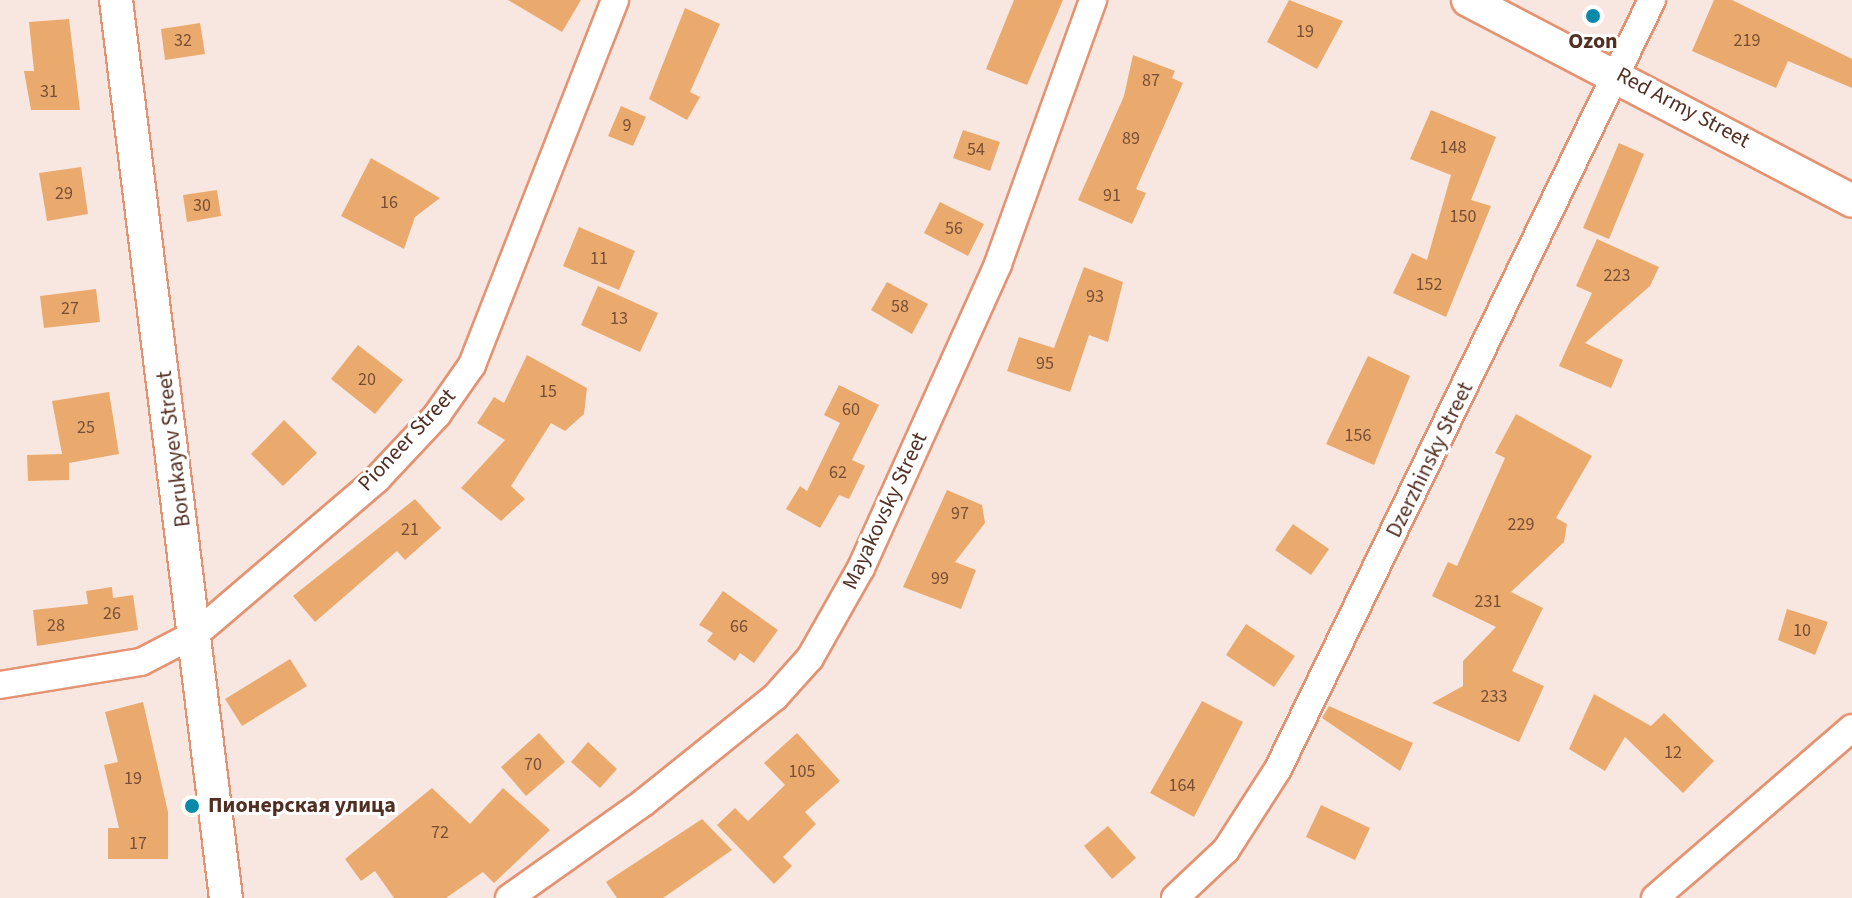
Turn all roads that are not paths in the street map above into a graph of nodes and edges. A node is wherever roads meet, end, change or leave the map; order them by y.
1 (116, 0) edge
2 (615, 0) edge
3 (1093, 0) edge
4 (1468, 0) edge
5 (1652, 0) edge
6 (1618, 73) junction
7 (1852, 201) edge
8 (197, 633) junction
9 (0, 685) edge
10 (1852, 728) edge
11 (226, 898) edge
12 (509, 898) edge
13 (1175, 898) edge
14 (1655, 898) edge

1 - 8 street, Borukayev Street
2 - 8 street, Pioneer Street
3 - 12 street, Mayakovsky Street
4 - 6 street, Red Army Street
5 - 6 street, Dzerzhinsky Street
6 - 7 street, Red Army Street
6 - 13 street, Dzerzhinsky Street
8 - 9 street, Pioneer Street
8 - 11 street, Borukayev Street
10 - 14 street

